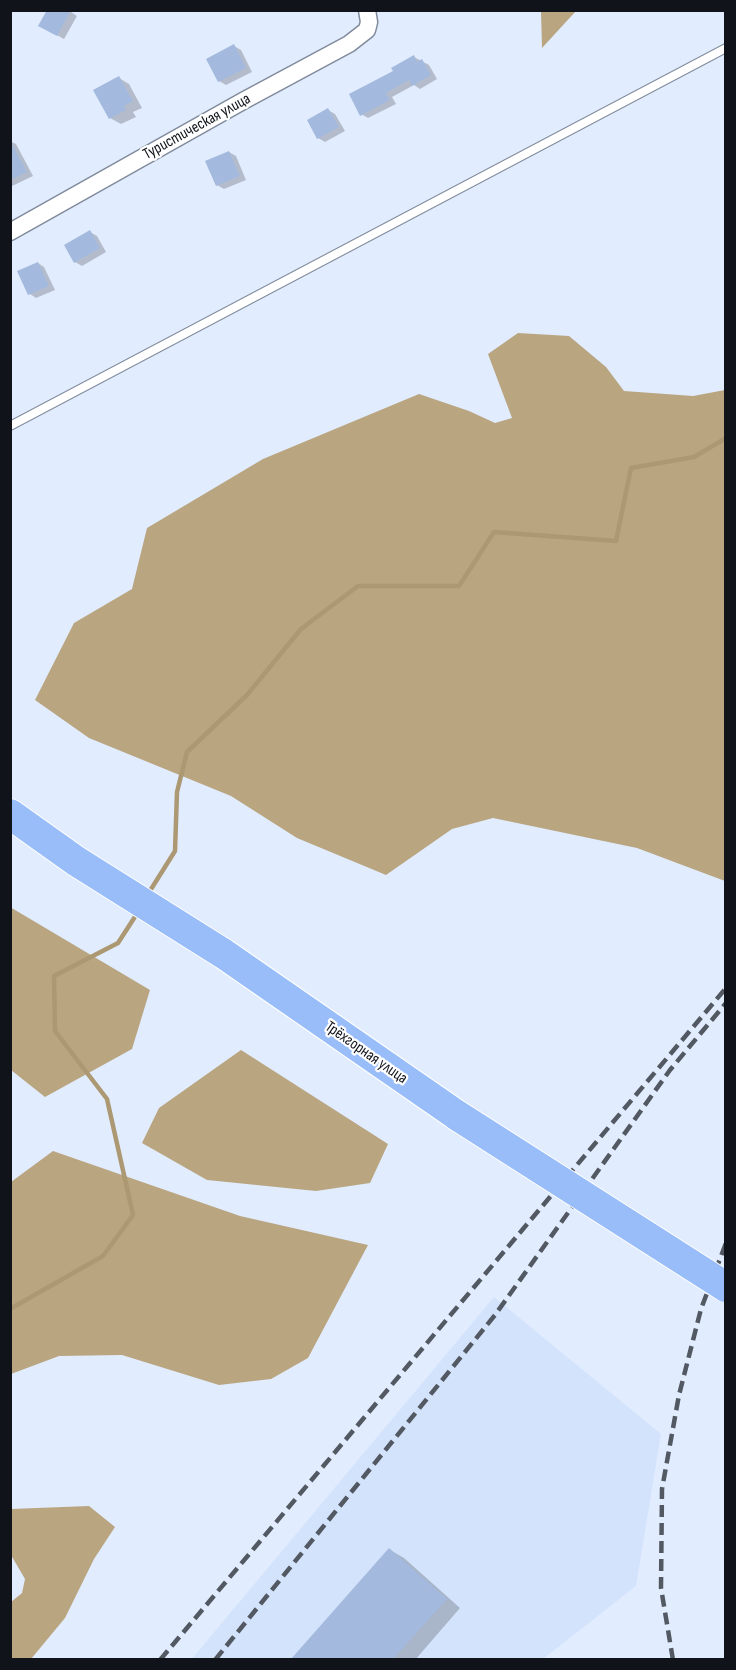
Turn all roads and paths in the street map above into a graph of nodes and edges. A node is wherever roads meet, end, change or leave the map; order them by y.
1 (368, 11) edge
2 (726, 48) edge
3 (10, 232) edge
4 (10, 426) edge
5 (10, 814) edge
6 (726, 1287) edge

1 - 3 street, Туристическая улица
2 - 4 lane
5 - 6 highway, Трёхгорная улица, bridge

